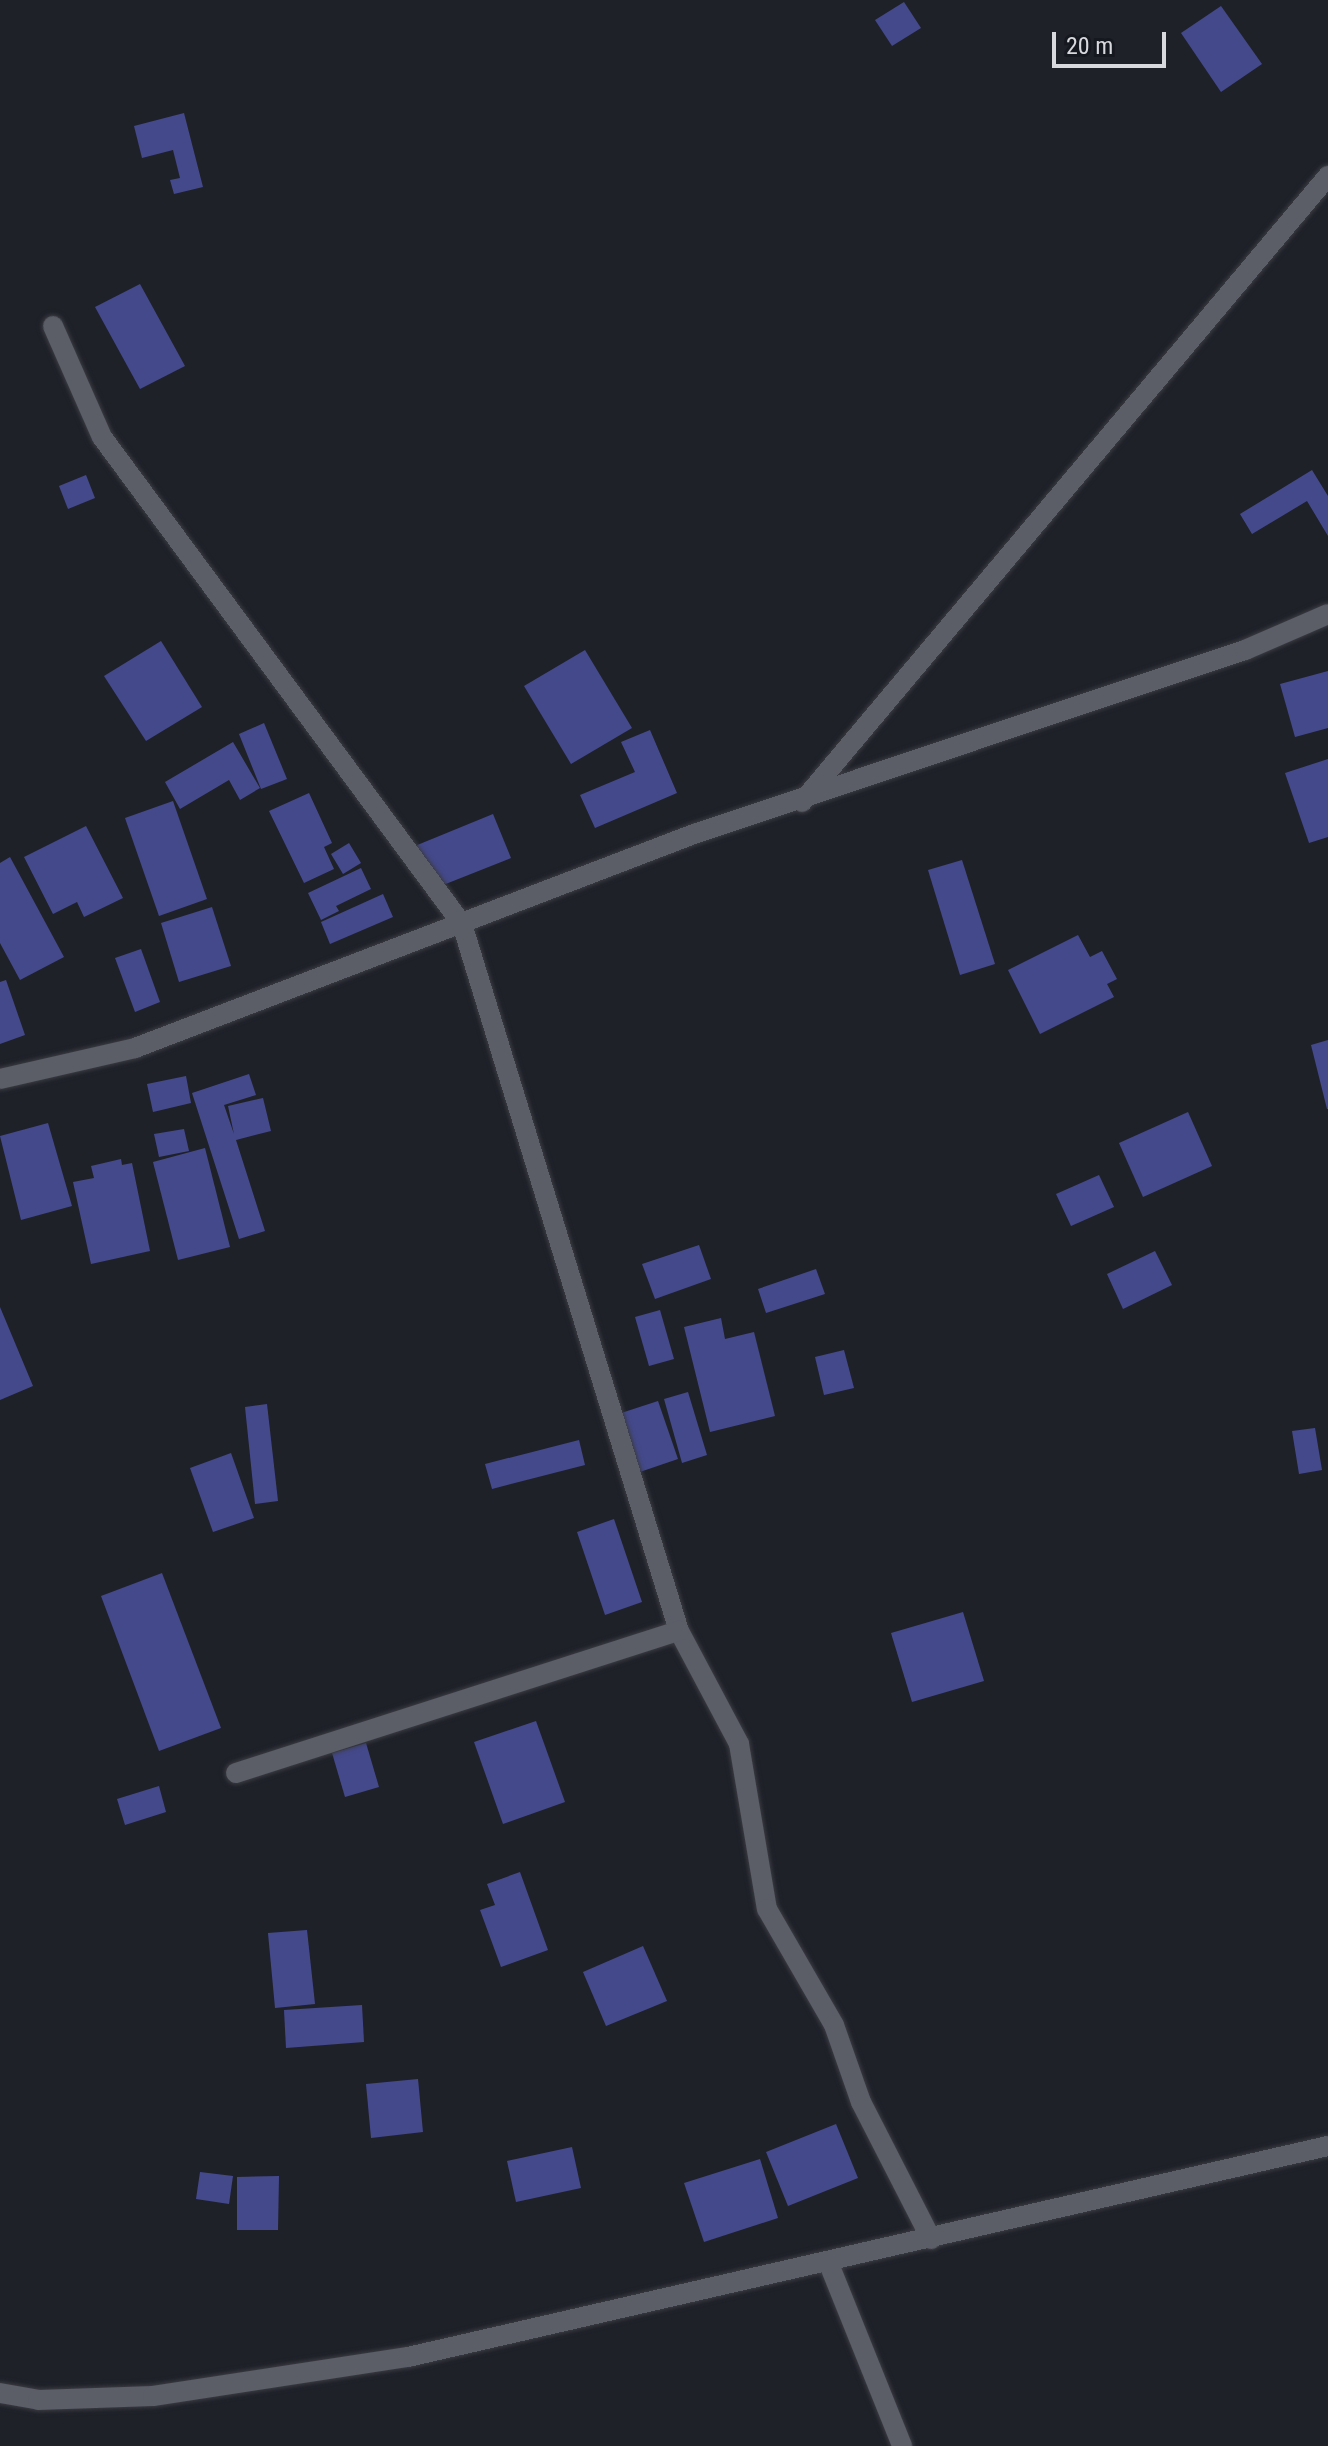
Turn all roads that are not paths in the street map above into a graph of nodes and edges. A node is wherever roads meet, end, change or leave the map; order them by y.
1 (1328, 176) edge
2 (53, 326) dead end
3 (1328, 614) edge
4 (802, 802) junction
5 (462, 924) junction
6 (0, 1079) edge
7 (679, 1631) junction
8 (236, 1773) dead end
9 (1328, 2146) edge
10 (931, 2239) junction
11 (829, 2264) junction
12 (0, 2393) edge
13 (902, 2446) edge

1 - 4 street
2 - 5 street
3 - 4 street
4 - 5 street
5 - 6 street
5 - 7 street
7 - 8 street
7 - 10 street
9 - 10 street
10 - 11 street
11 - 12 street
11 - 13 street

